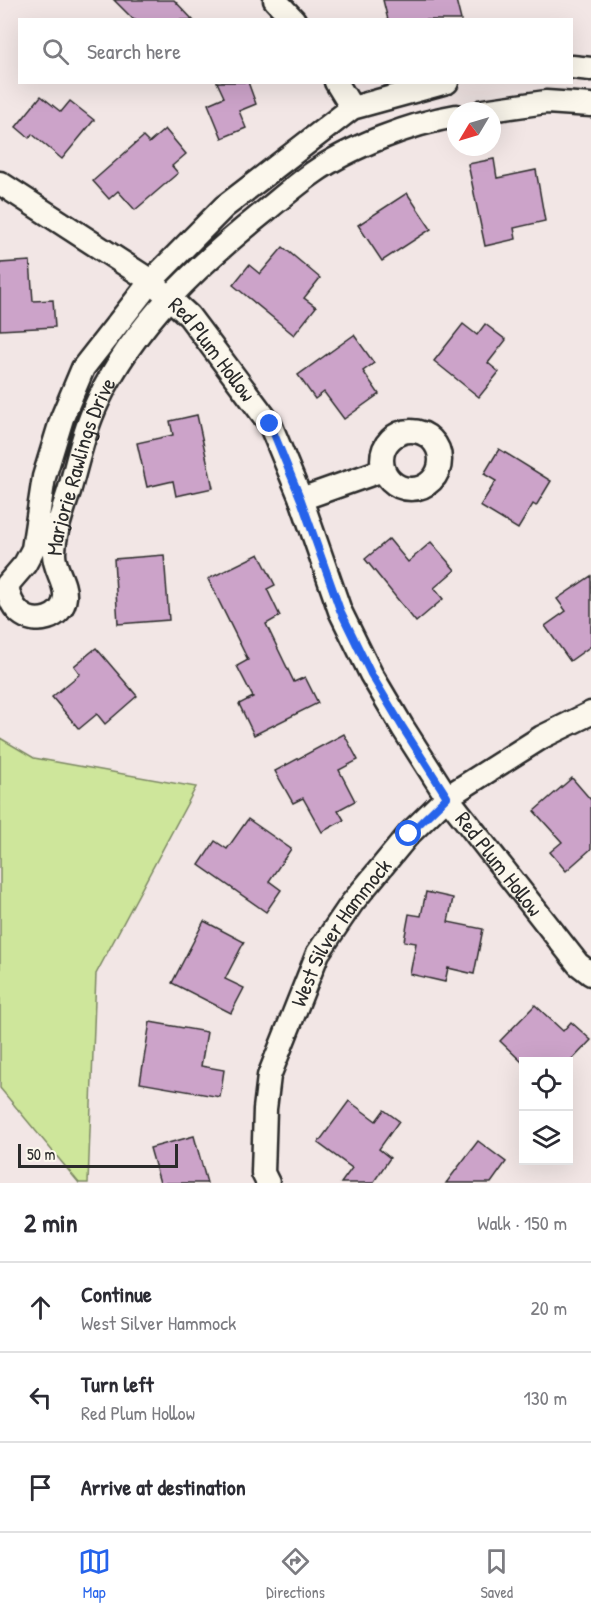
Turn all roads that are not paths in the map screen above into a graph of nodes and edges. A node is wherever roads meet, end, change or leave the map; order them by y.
1 (274, 0) edge
2 (292, 18) edge
3 (573, 68) edge
4 (591, 69) edge
5 (337, 84) edge
6 (440, 84) edge
7 (591, 105) edge
8 (352, 108) junction
9 (501, 108) edge
10 (447, 117) edge
11 (0, 183) edge
12 (151, 280) junction
13 (168, 298) junction
14 (383, 470) dead end
15 (301, 500) junction
16 (591, 713) edge
17 (447, 797) junction
18 (591, 975) edge
19 (268, 1183) edge

1 - 2 street
3 - 4 street
5 - 8 street
6 - 8 street, Marjorie Rawlings Drive
7 - 9 street
8 - 12 street, Marjorie Rawlings Drive
10 - 13 street, Marjorie Rawlings Drive
11 - 12 street, Red Plum Hollow
12 - 13 street, Red Plum Hollow
12 - 13 street, Marjorie Rawlings Drive
13 - 15 street, Red Plum Hollow
14 - 15 street
15 - 17 street, Red Plum Hollow
16 - 17 street, West Silver Hammock
17 - 18 street, Red Plum Hollow
17 - 19 street, West Silver Hammock

